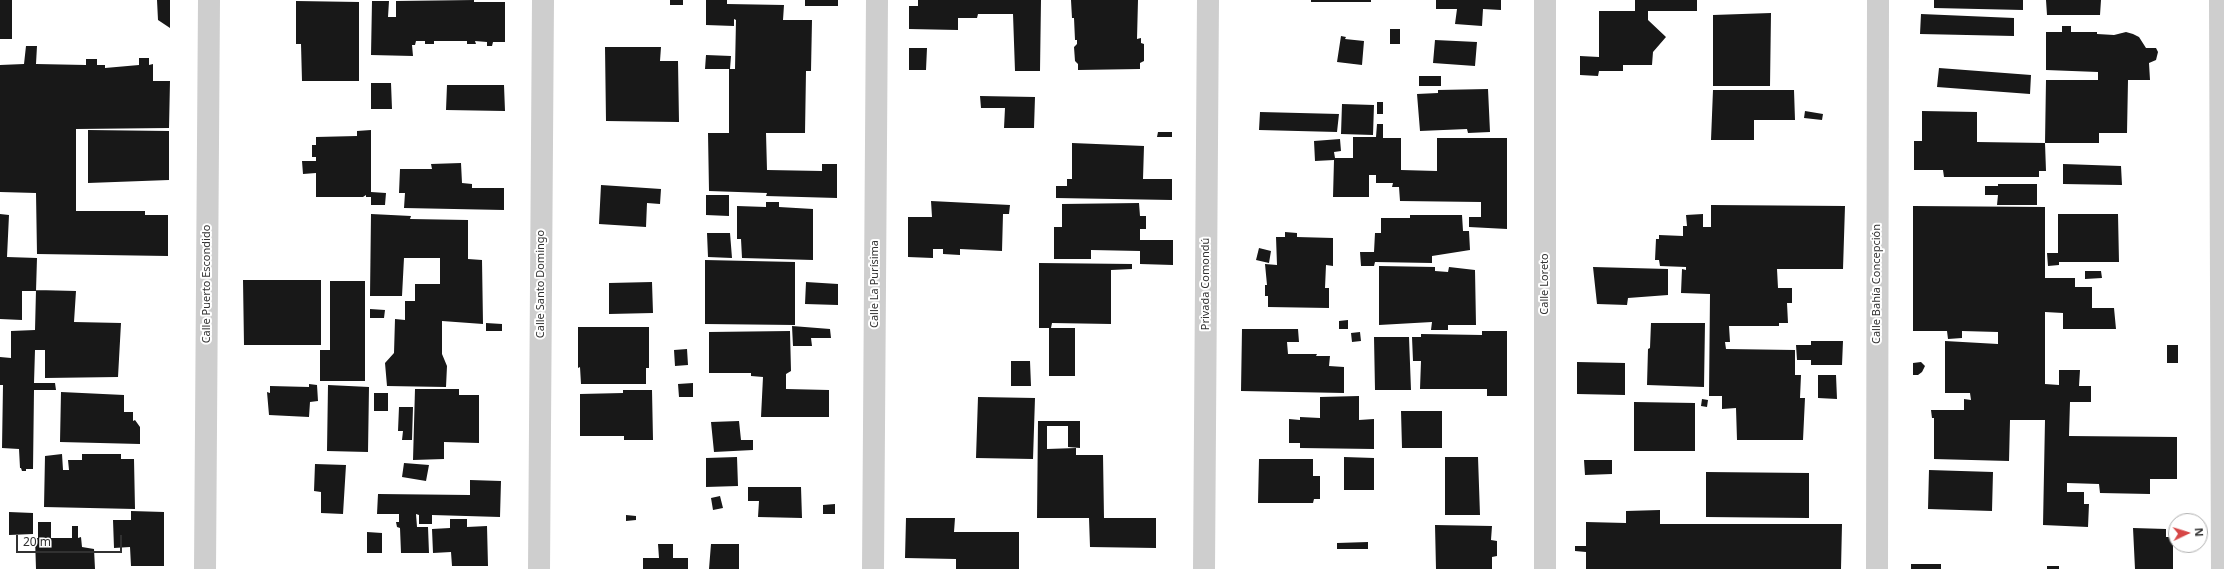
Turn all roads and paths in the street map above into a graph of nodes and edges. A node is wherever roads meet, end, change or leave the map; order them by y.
1 (209, 0) edge
2 (543, 0) edge
3 (877, 0) edge
4 (1208, 0) edge
5 (1545, 0) edge
6 (1878, 0) edge
7 (2220, 0) edge
8 (205, 569) edge
9 (539, 569) edge
10 (873, 569) edge
11 (1204, 569) edge
12 (1545, 569) edge
13 (1877, 569) edge
14 (2222, 569) edge

1 - 8 street, Calle Puerto Escondido
2 - 9 street, Calle Santo Domingo
3 - 10 street, Calle La Purísima
4 - 11 street, Privada Comondú
5 - 12 street, Calle Loreto
6 - 13 street, Calle Bahía Concepción
7 - 14 street

